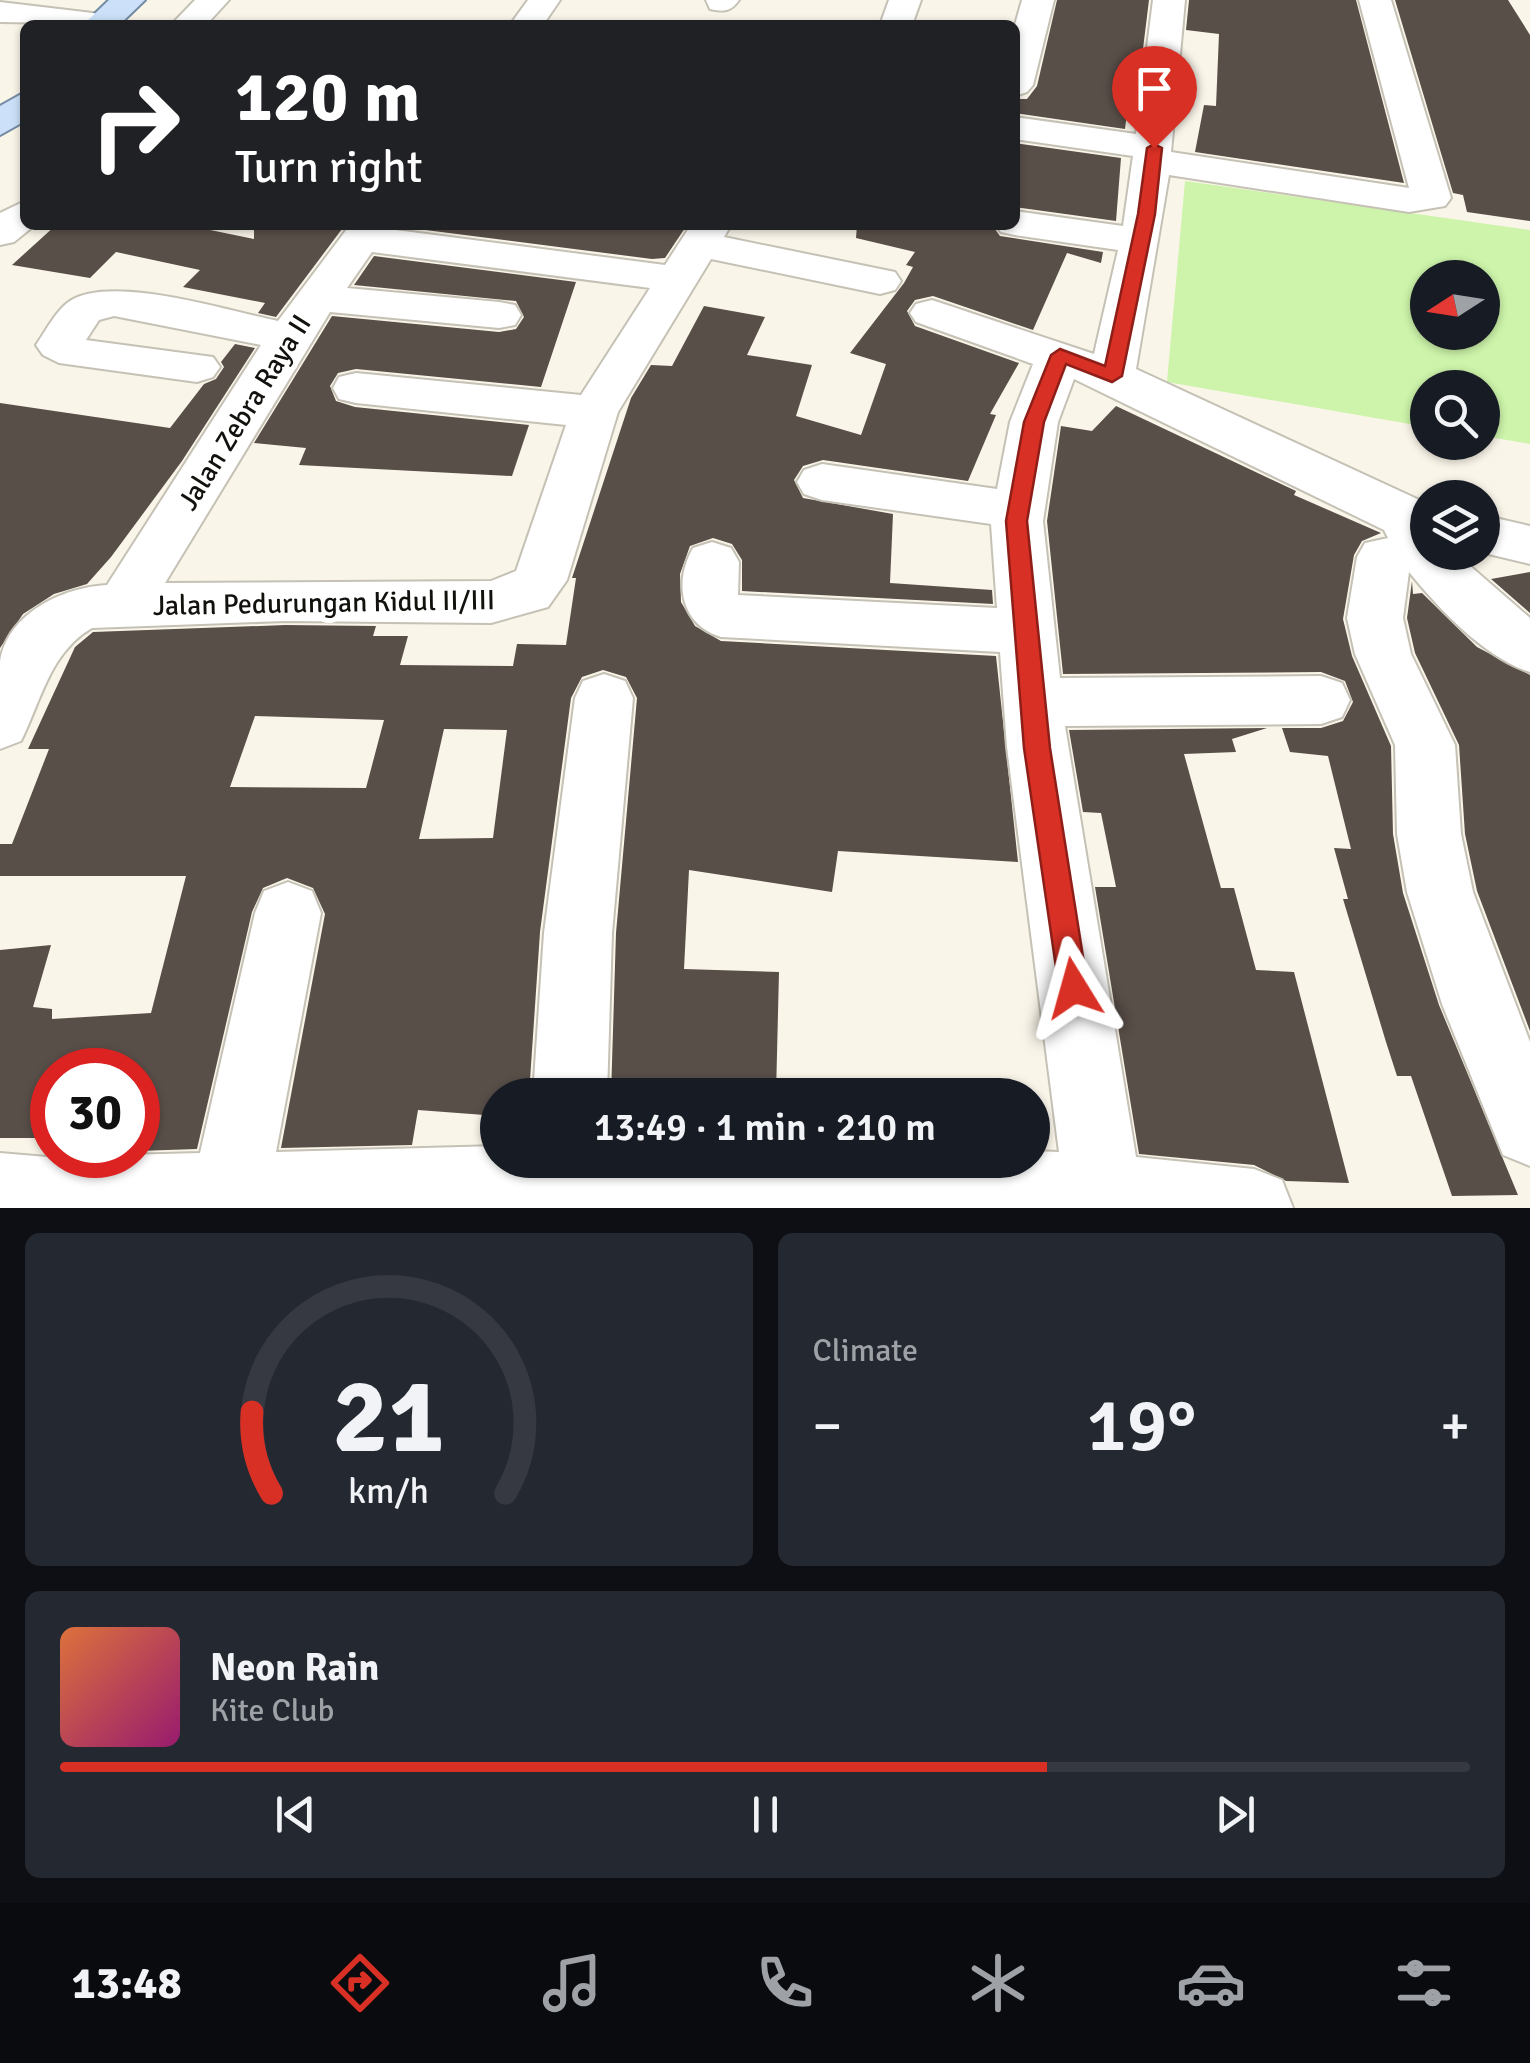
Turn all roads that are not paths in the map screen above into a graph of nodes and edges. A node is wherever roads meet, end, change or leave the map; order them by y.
1 (129, 0) edge
2 (147, 0) edge
3 (214, 0) edge
4 (1038, 0) edge
5 (1169, 0) edge
6 (1375, 0) edge
7 (0, 12) edge
8 (67, 20) edge
9 (105, 20) edge
10 (124, 20) edge
11 (192, 20) edge
12 (1020, 67) edge
13 (20, 90) edge
14 (0, 107) edge
15 (20, 108) edge
16 (0, 124) edge
17 (1020, 129) edge
18 (1154, 154) junction
19 (1020, 223) edge
20 (367, 231) edge
21 (1140, 241) junction
22 (695, 249) edge
23 (880, 281) dead end
24 (164, 296) dead end
25 (932, 313) dead end
26 (499, 315) dead end
27 (305, 316) junction
28 (1086, 366) junction
29 (198, 367) dead end
30 (356, 388) dead end
31 (594, 412) junction
32 (822, 482) dead end
33 (1018, 510) junction
34 (1406, 533) edge
35 (1500, 538) edge
36 (1530, 544) edge
37 (712, 562) dead end
38 (124, 604) junction
39 (1026, 631) junction
40 (1530, 650) edge
41 (604, 698) dead end
42 (1321, 700) dead end
43 (1033, 702) junction
44 (0, 724) edge
45 (288, 913) dead end
46 (571, 1078) edge
47 (1530, 1128) edge
48 (480, 1175) edge
49 (731, 1178) edge
50 (230, 1190) junction
51 (30, 1199) edge
52 (1104, 1200) edge
53 (1254, 1208) edge

1 - 9 main road
2 - 10 main road
3 - 11 street
4 - 12 street
5 - 18 street
6 - 18 street
7 - 8 street
13 - 14 main road
15 - 16 main road
17 - 18 street
18 - 21 street
19 - 21 street
20 - 22 street
20 - 27 street, Jalan Zebra Raya II
21 - 28 street
22 - 23 street
22 - 31 street, Jalan Pedurungan Kidul II/III
24 - 27 street
25 - 28 street
26 - 27 street
27 - 29 street
27 - 38 street, Jalan Zebra Raya II
28 - 33 street
28 - 34 street
30 - 31 street
31 - 38 street, Jalan Pedurungan Kidul II/III
32 - 33 street
33 - 39 street
34 - 40 street
34 - 47 street
35 - 36 street
37 - 39 street
38 - 44 street
39 - 43 street
41 - 46 street
42 - 43 street
43 - 52 street
45 - 50 street
48 - 50 street
49 - 52 street
50 - 51 street
52 - 53 street

